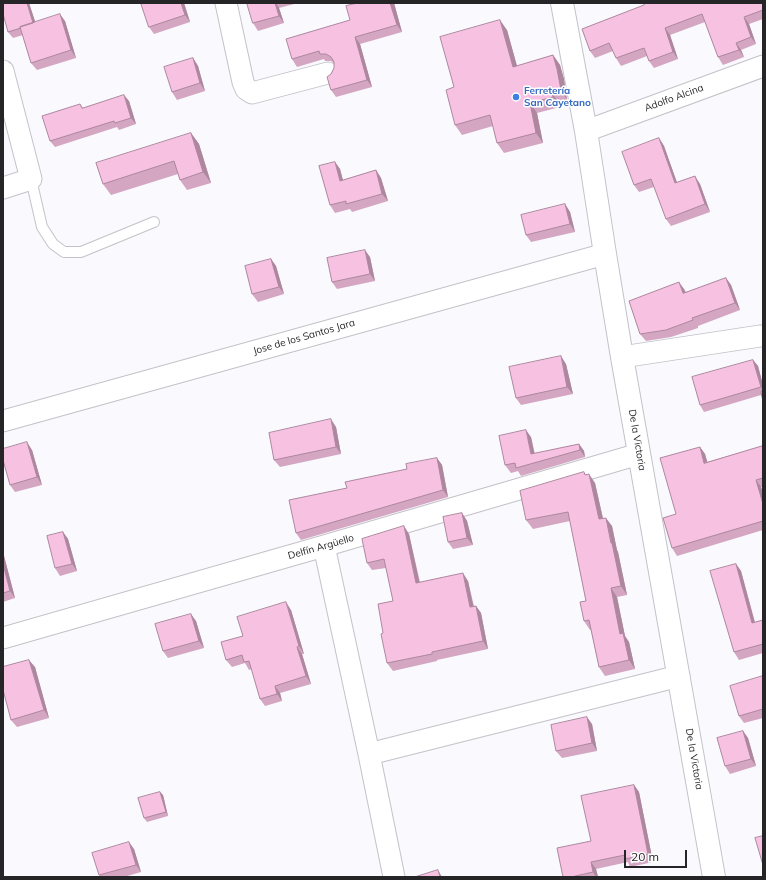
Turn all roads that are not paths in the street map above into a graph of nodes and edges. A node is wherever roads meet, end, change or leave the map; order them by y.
1 (226, 3) edge
2 (562, 3) edge
3 (763, 66) edge
4 (3, 71) edge
5 (328, 73) dead end
6 (586, 130) junction
7 (31, 179) junction
8 (3, 188) edge
9 (154, 222) dead end
10 (605, 254) junction
11 (763, 336) edge
12 (622, 356) junction
13 (3, 421) edge
14 (639, 454) junction
15 (324, 546) junction
16 (3, 638) edge
17 (679, 676) junction
18 (369, 754) junction
19 (394, 877) edge
20 (714, 877) edge

1 - 5 street
2 - 6 main road, De la Victoria
3 - 6 street, Adolfo Alcina
4 - 7 street
6 - 10 main road, De la Victoria
7 - 8 street
7 - 9 lane
10 - 12 main road, De la Victoria
10 - 13 street, Jose de los Santos Jara
11 - 12 street
12 - 14 main road, De la Victoria
14 - 15 street, Delfín Argüello
14 - 17 main road, De la Victoria
15 - 16 street, Delfín Argüello
15 - 18 street
17 - 18 street
17 - 20 main road, De la Victoria
18 - 19 street

